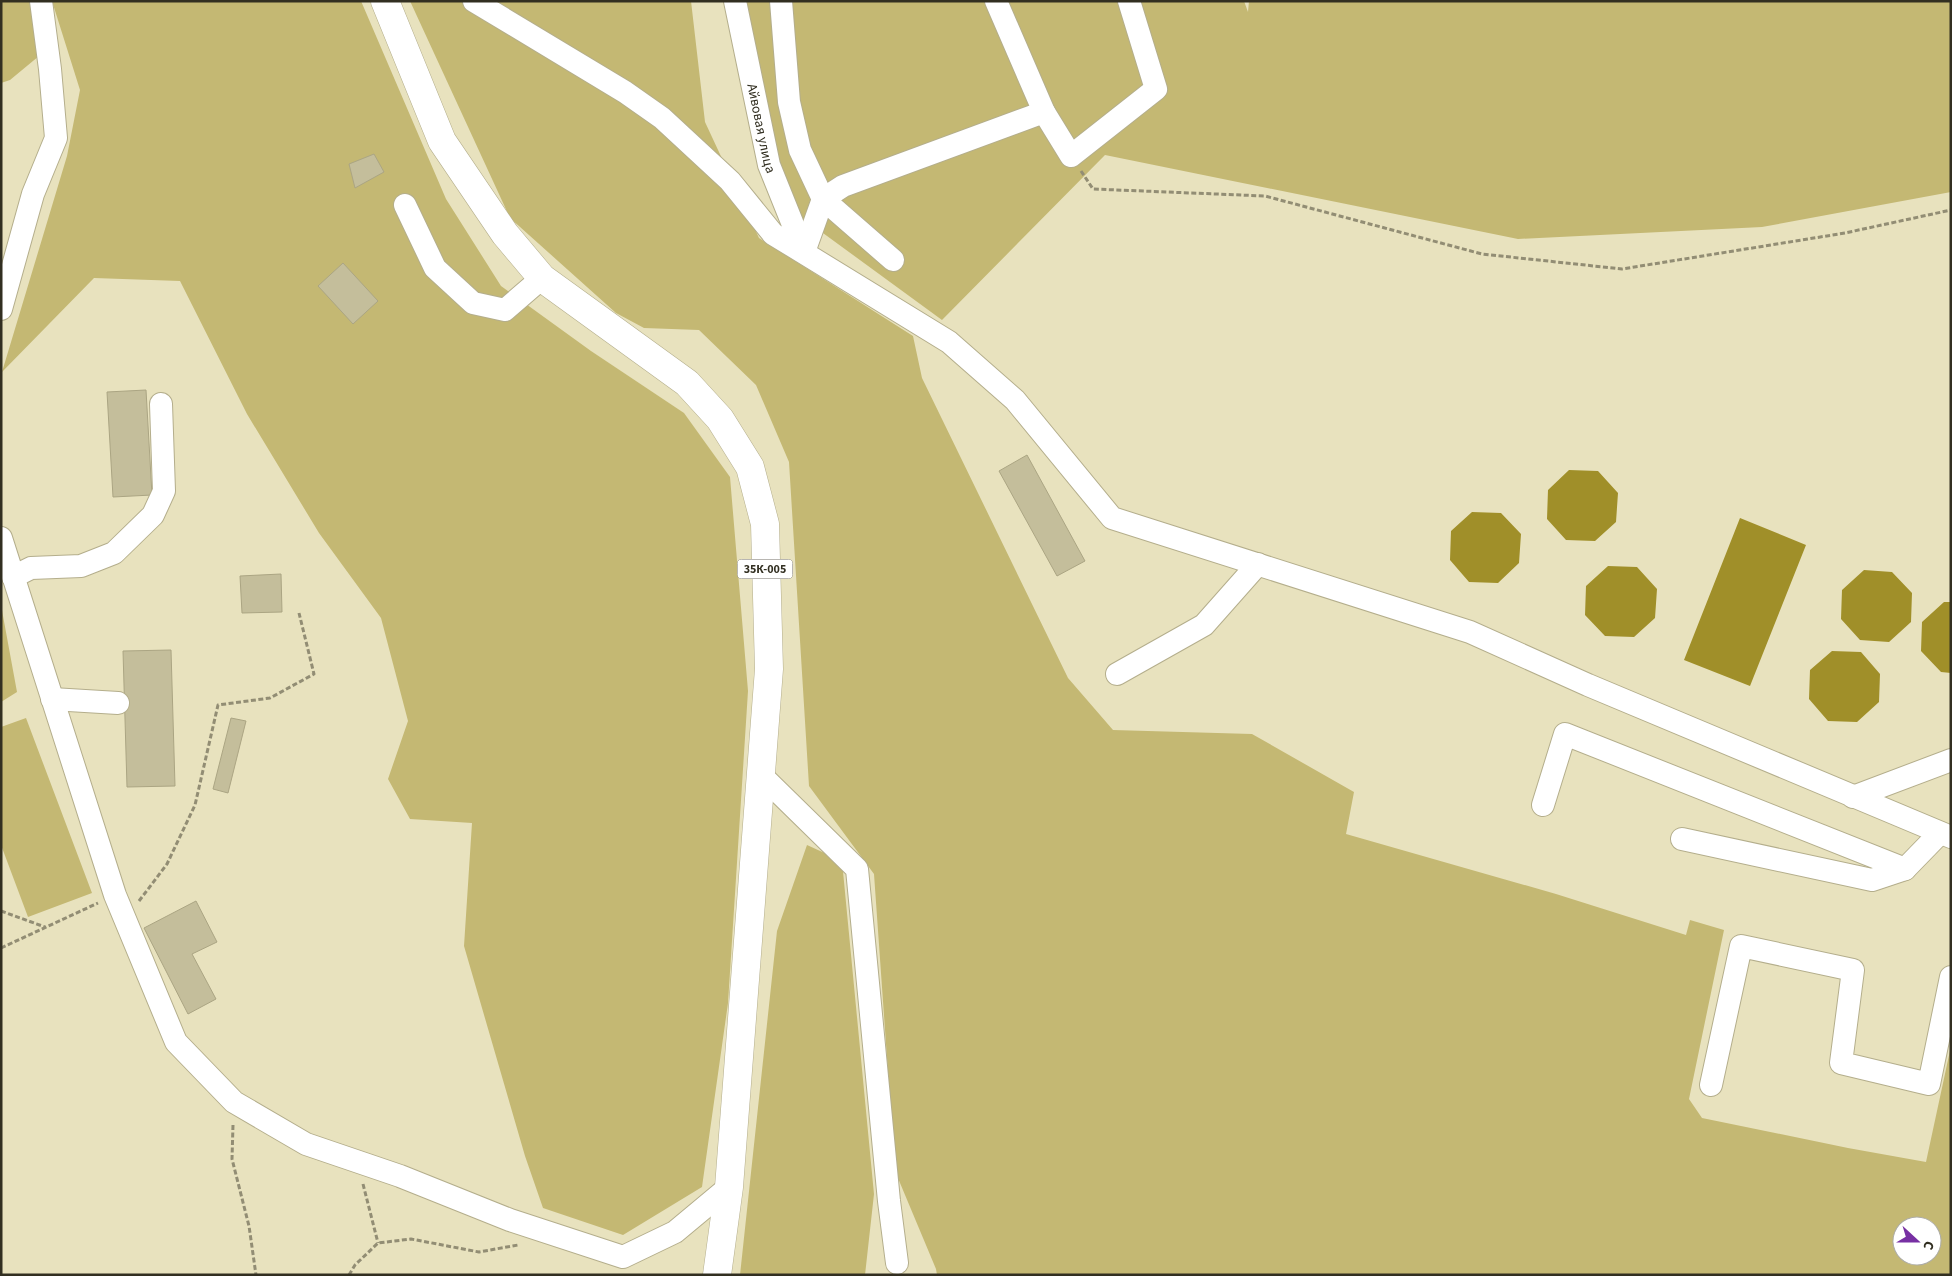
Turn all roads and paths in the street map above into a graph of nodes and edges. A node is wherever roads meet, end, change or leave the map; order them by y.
1 (41, 1) edge
2 (385, 1) edge
3 (474, 1) edge
4 (735, 1) edge
5 (781, 1) edge
6 (996, 1) edge
7 (1129, 1) edge
8 (1044, 112) junction
9 (1071, 156) junction
10 (823, 199) junction
11 (405, 205) dead end
12 (1951, 210) edge
13 (804, 252) junction
14 (893, 260) dead end
15 (542, 278) junction
16 (1, 309) edge
17 (161, 404) dead end
18 (1, 538) edge
19 (1258, 564) junction
20 (13, 577) junction
21 (299, 613) dead end
22 (1118, 674) dead end
23 (52, 699) junction
24 (118, 703) dead end
25 (1951, 760) edge
26 (761, 775) junction
27 (1853, 797) junction
28 (1542, 805) dead end
29 (1946, 835) edge
30 (1682, 839) dead end
31 (1905, 869) junction
32 (115, 895) junction
33 (1, 911) edge
34 (46, 928) junction
35 (1, 948) edge
36 (1951, 978) edge
37 (1711, 1085) dead end
38 (234, 1102) junction
39 (357, 1161) junction
40 (729, 1187) junction
41 (378, 1243) junction
42 (524, 1244) dead end
43 (897, 1263) dead end
44 (256, 1275) edge
45 (349, 1275) edge
46 (717, 1275) edge

1 - 16 street
2 - 15 main road, 35К-005
3 - 13 street
4 - 13 street, Айвовая улица
5 - 10 street
6 - 8 street
7 - 9 street
8 - 9 street
8 - 10 street
9 - 12 path
10 - 13 street
10 - 14 street
11 - 15 street
13 - 19 street
15 - 26 main road, 35К-005
17 - 20 street
18 - 20 street
19 - 22 street
19 - 27 street
20 - 23 street
21 - 32 path
23 - 24 street
23 - 32 street
25 - 27 street
26 - 40 main road, 35К-005
26 - 43 street
27 - 29 street
28 - 31 street
29 - 31 street
30 - 31 street
32 - 34 path
32 - 38 street
33 - 34 path
34 - 35 path
36 - 37 street
38 - 39 street
38 - 44 path
39 - 40 street
39 - 41 path
40 - 46 main road, 35К-005
41 - 42 path
41 - 45 path

